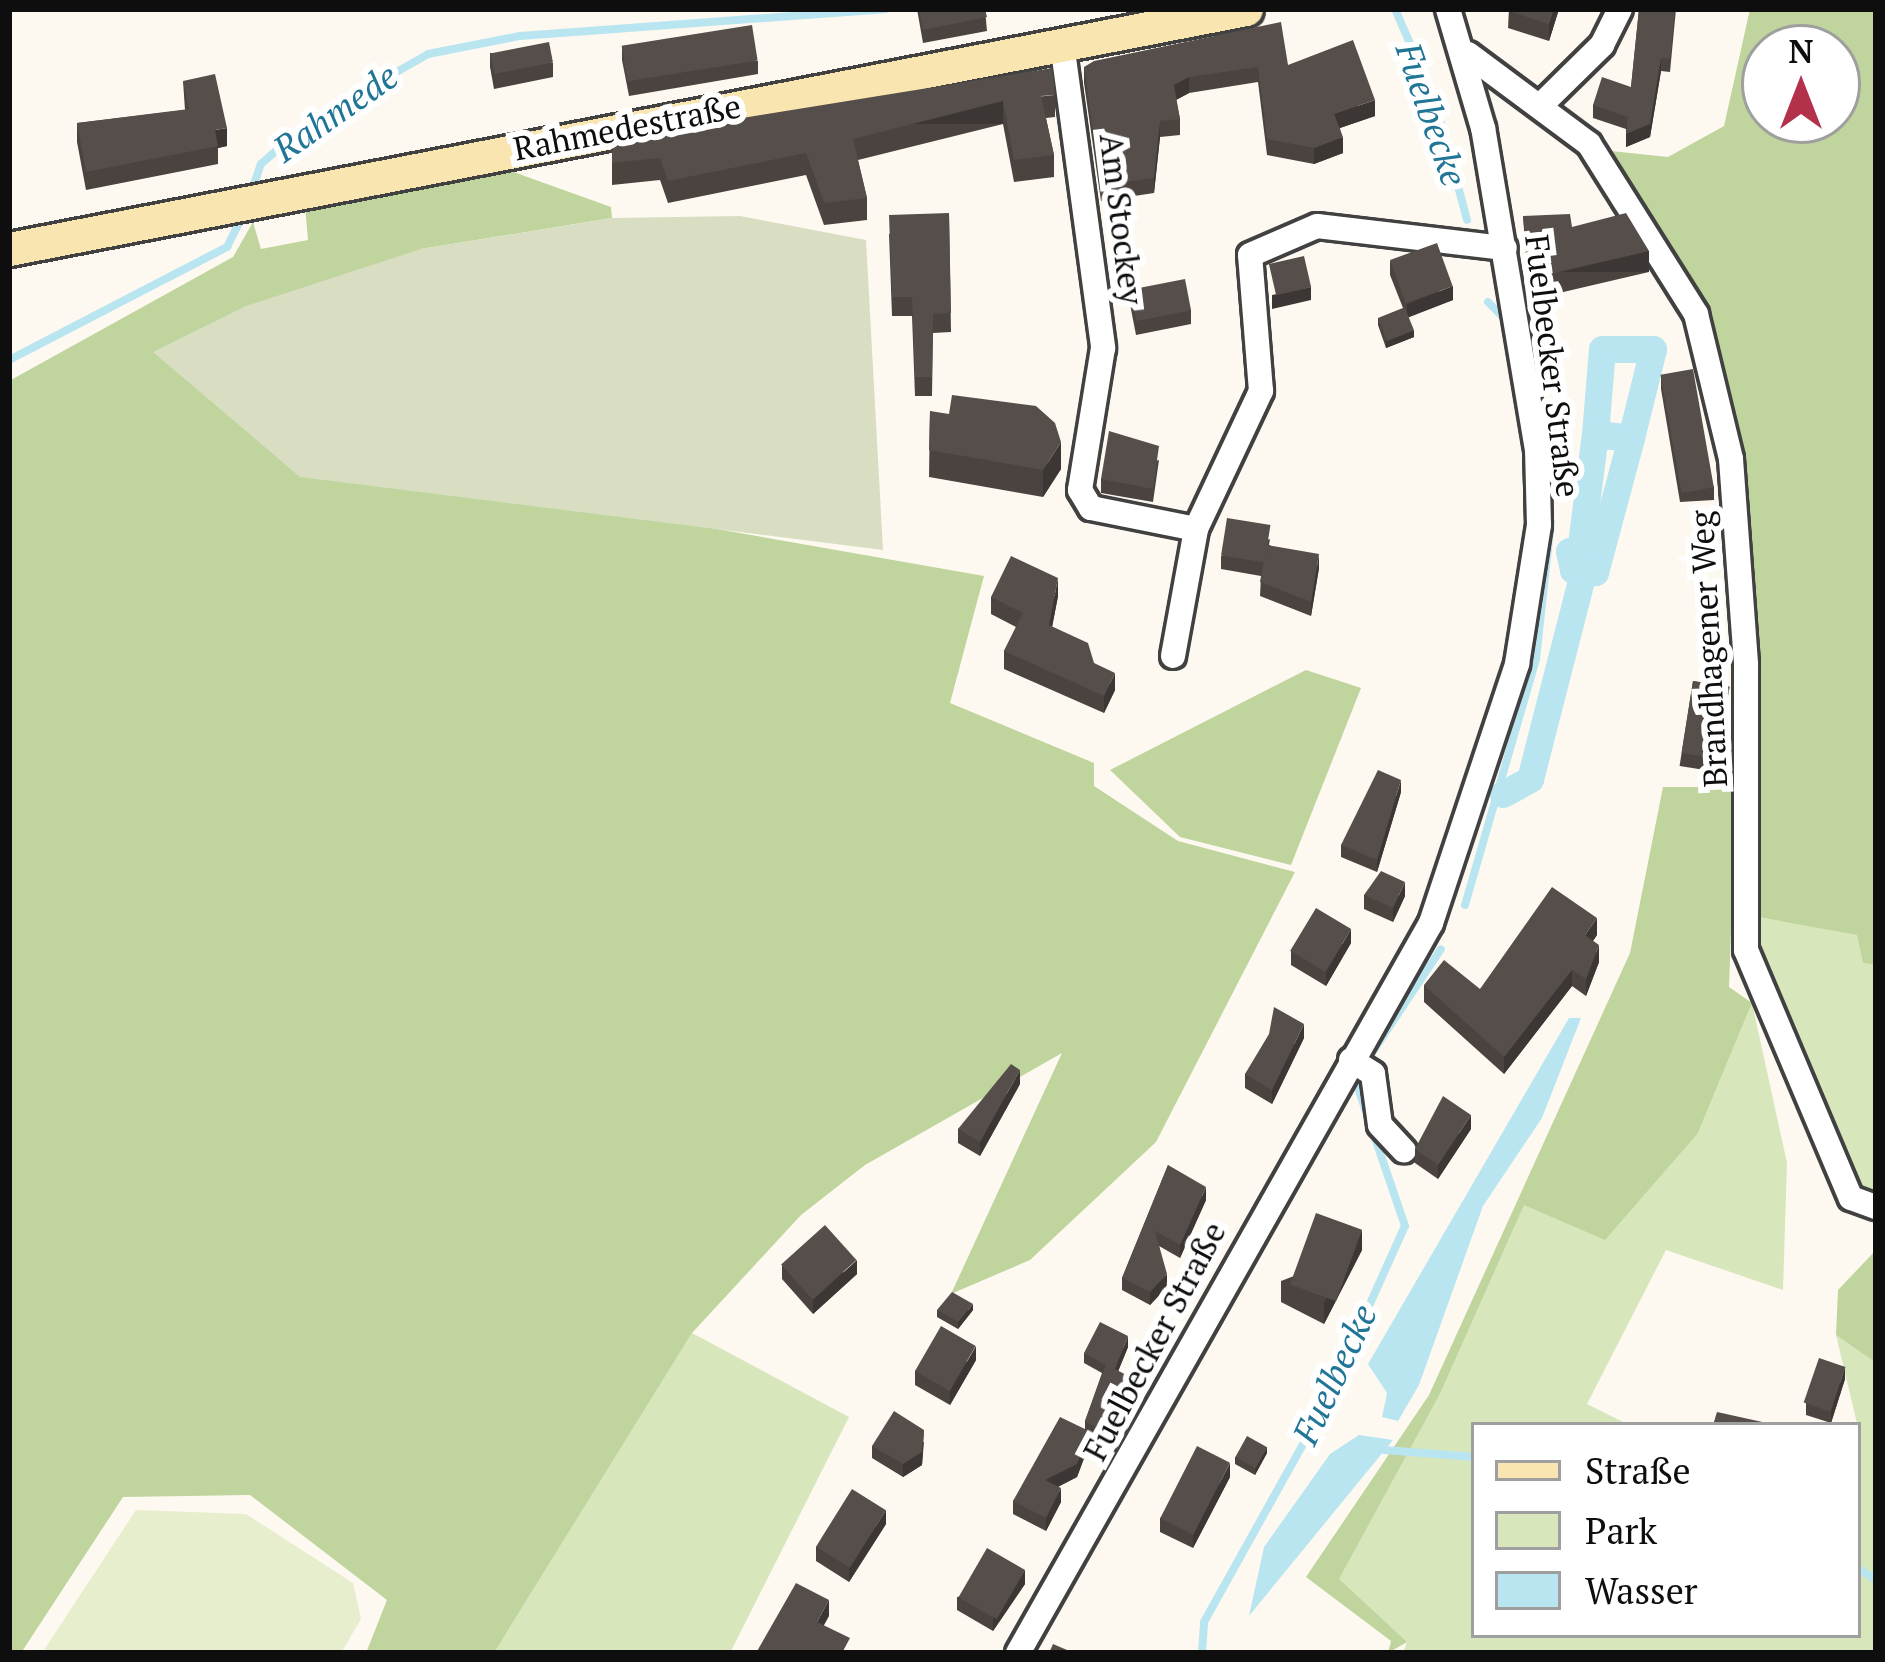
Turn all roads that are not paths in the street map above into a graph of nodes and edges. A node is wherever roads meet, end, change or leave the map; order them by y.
1 (1246, 9) edge
2 (1448, 9) edge
3 (1621, 9) edge
4 (1178, 17) edge
5 (1062, 43) junction
6 (1468, 54) junction
7 (1543, 103) junction
8 (9, 248) edge
9 (1505, 248) junction
10 (1196, 530) junction
11 (1173, 656) dead end
12 (1351, 1060) junction
13 (1404, 1151) dead end
14 (1876, 1207) edge
15 (1018, 1653) edge

1 - 4 main road, Rahmedestraße
2 - 6 street, Fuelbecker Straße
3 - 7 street
4 - 5 main road, Rahmedestraße
5 - 8 main road, Rahmedestraße
5 - 10 street, Am Stockey
6 - 7 street, Brandhagener Weg
6 - 9 street, Fuelbecker Straße
7 - 14 street, Brandhagener Weg
9 - 10 street
9 - 12 street, Fuelbecker Straße
10 - 11 street
12 - 13 street
12 - 15 street, Fuelbecker Straße

